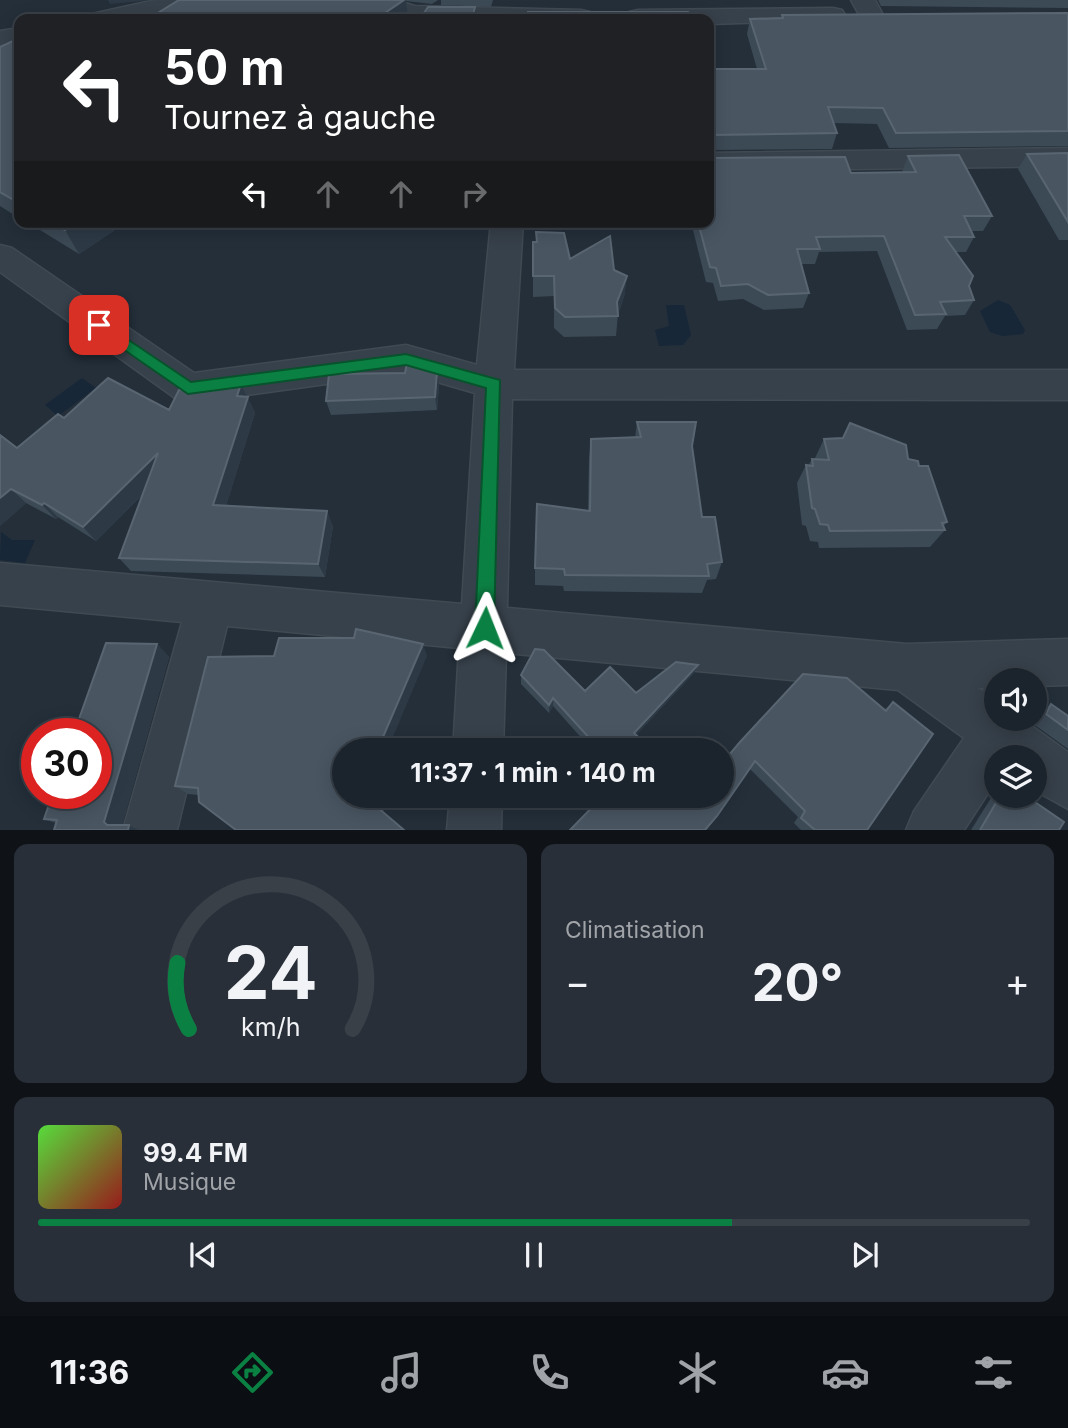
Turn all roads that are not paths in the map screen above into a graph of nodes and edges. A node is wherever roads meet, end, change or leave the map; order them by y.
1 (188, 0) edge
2 (369, 0) edge
3 (867, 7) edge
4 (521, 12) edge
5 (124, 14) edge
6 (556, 14) edge
7 (686, 14) edge
8 (897, 15) edge
9 (1068, 157) edge
10 (714, 162) edge
11 (507, 228) edge
12 (0, 256) edge
13 (494, 384) junction
14 (1068, 385) edge
15 (0, 584) edge
16 (210, 603) junction
17 (485, 628) junction
18 (1068, 662) edge
19 (907, 667) junction
20 (479, 738) edge
21 (1015, 745) edge
22 (1047, 768) edge
23 (1068, 783) edge
24 (984, 784) edge
25 (475, 808) edge
26 (150, 830) edge
27 (474, 830) edge
28 (933, 830) edge

1 - 5 street
2 - 4 street
3 - 7 street
3 - 8 street
4 - 6 street
9 - 10 street
11 - 13 street
12 - 13 street
13 - 14 street
13 - 17 street
15 - 16 street
16 - 17 street
16 - 26 street
17 - 19 street
17 - 20 street
18 - 19 street
19 - 21 street
22 - 23 street
24 - 28 street
25 - 27 street

